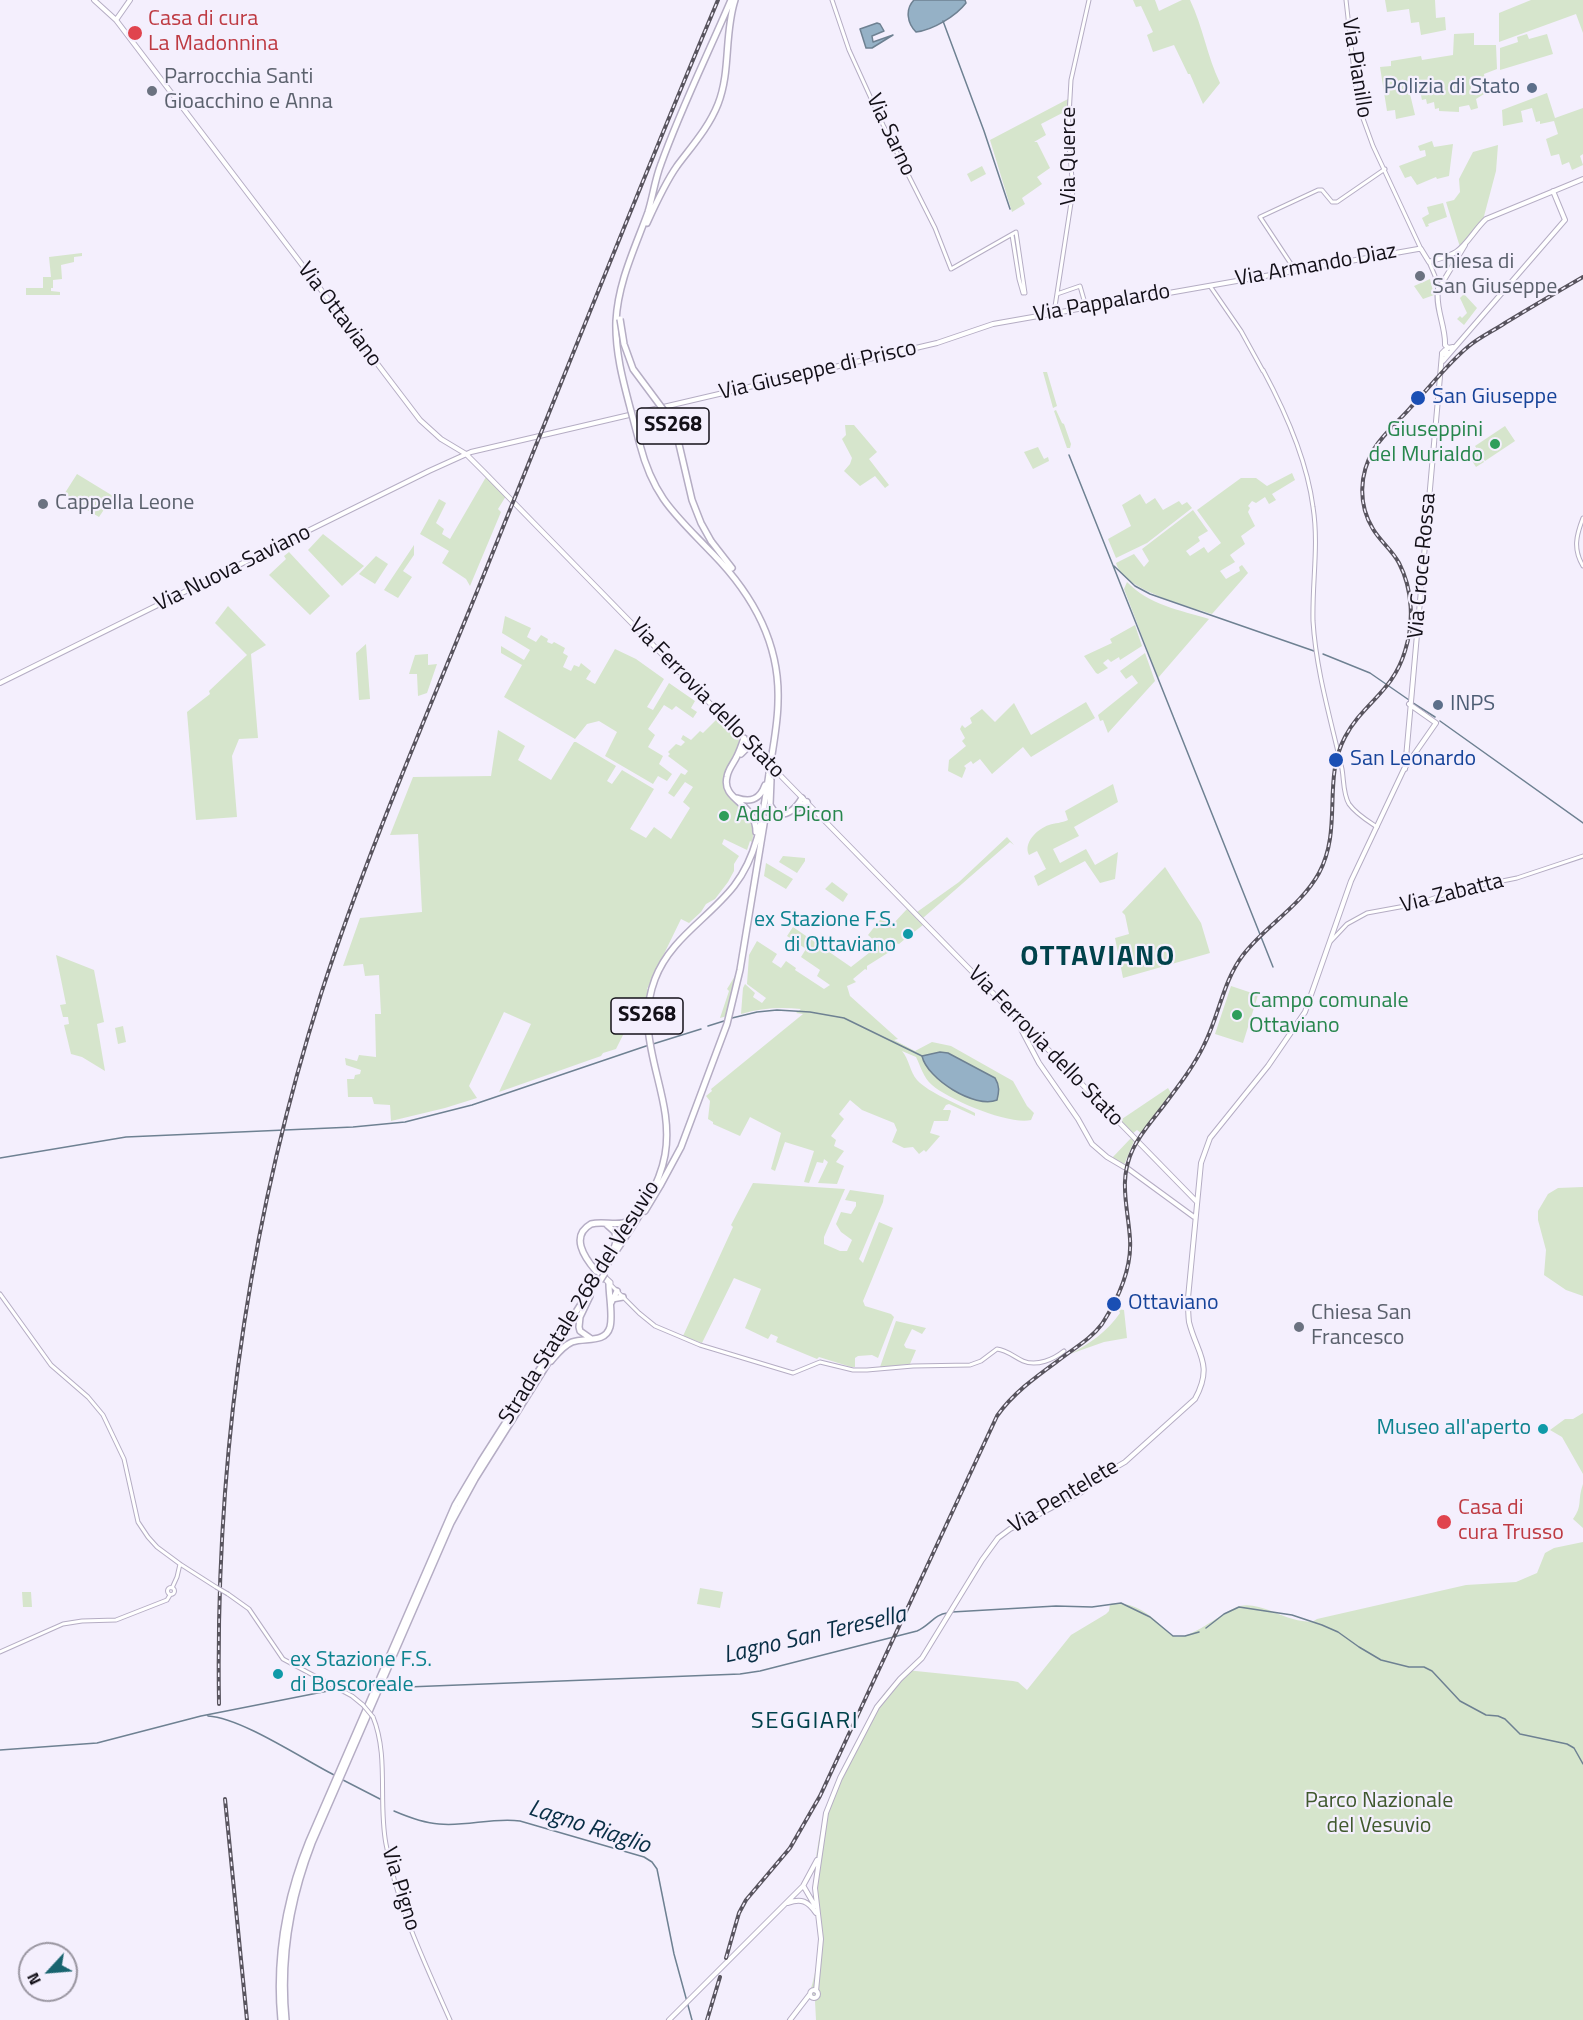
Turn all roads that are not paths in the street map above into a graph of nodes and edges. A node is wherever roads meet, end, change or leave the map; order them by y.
1 (94, 0) edge
2 (130, 0) edge
3 (733, 0) edge
4 (832, 0) edge
5 (1089, 0) edge
6 (1346, 0) edge
7 (116, 20) junction
8 (1385, 169) junction
9 (1583, 179) edge
10 (1553, 191) junction
11 (1014, 233) junction
12 (640, 236) junction
13 (1466, 244) junction
14 (1421, 249) junction
15 (1429, 262) junction
16 (1295, 270) junction
17 (1210, 285) junction
18 (1438, 290) junction
19 (1058, 294) junction
20 (1086, 307) junction
21 (1054, 312) junction
22 (993, 324) joint
23 (1445, 336) junction
24 (1455, 347) junction
25 (1444, 353) junction
26 (466, 454) junction
27 (1583, 518) edge
28 (1583, 567) edge
29 (0, 683) edge
30 (780, 698) junction
31 (1409, 701) junction
32 (744, 738) junction
33 (750, 745) junction
34 (772, 761) junction
35 (1404, 770) junction
36 (770, 775) junction
37 (805, 800) junction
38 (1377, 827) junction
39 (757, 844) junction
40 (1583, 856) edge
41 (1329, 942) junction
42 (1021, 1023) junction
43 (663, 1176) junction
44 (656, 1184) junction
45 (1197, 1202) junction
46 (1195, 1217) junction
47 (604, 1223) junction
48 (600, 1271) junction
49 (599, 1280) junction
50 (610, 1284) junction
51 (617, 1291) junction
52 (0, 1294) edge
53 (590, 1296) junction
54 (623, 1297) junction
55 (611, 1299) junction
56 (595, 1339) junction
57 (1064, 1351) dead end
58 (546, 1366) junction
59 (180, 1564) junction
60 (186, 1568) junction
61 (177, 1577) junction
62 (0, 1652) edge
63 (820, 1854) junction
64 (803, 1886) junction
65 (815, 1896) junction
66 (787, 1903) junction
67 (816, 1908) junction
68 (819, 1917) junction
69 (284, 2020) edge
70 (450, 2020) edge
71 (669, 2020) edge
72 (790, 2020) edge

1 - 7 main road, Via Ottaviano
2 - 7 main road
3 - 12 highway, Strada Statale 268 del Vesuvio / SS268
3 - 12 highway, Strada Statale 268 del Vesuvio / SS268
4 - 11 street, Via Sarno
5 - 19 street, Via Querce
6 - 8 street, Via Pianillo
7 - 26 main road, Via Ottaviano
8 - 14 street, Via Pianillo
8 - 16 street
9 - 10 main road
10 - 13 main road
10 - 24 main road
11 - 11 street
12 - 30 highway, Strada Statale 268 del Vesuvio / SS268, bridge
12 - 30 highway, Strada Statale 268 del Vesuvio / SS268, bridge
13 - 15 main road
13 - 18 main road
14 - 15 main road
14 - 16 main road, Via Armando Diaz
15 - 18 street
16 - 17 main road, Via Armando Diaz
17 - 20 main road, Via Pappalardo
17 - 38 street
18 - 23 main road
19 - 20 street
19 - 21 street, Via Querce
20 - 21 main road, Via Pappalardo
21 - 22 main road, Via Pappalardo
22 - 26 main road, Via Giuseppe di Prisco
23 - 24 main road
23 - 25 main road
24 - 25 main road
25 - 31 main road, Via Croce Rossa
26 - 29 main road, Via Nuova Saviano
26 - 32 main road, Via Ferrovia dello Stato
27 - 28 street
30 - 34 highway, Strada Statale 268 del Vesuvio / SS268
30 - 34 highway, Strada Statale 268 del Vesuvio / SS268
31 - 35 main road, Via Croce Rossa
31 - 35 main road
32 - 33 main road, Via Ferrovia dello Stato
32 - 39 highway
33 - 36 highway
33 - 37 main road, Via Ferrovia dello Stato
34 - 36 highway, Strada Statale 268 del Vesuvio / SS268, bridge
35 - 38 main road
36 - 37 highway
36 - 39 highway, Strada Statale 268 del Vesuvio / SS268
37 - 39 highway
37 - 42 main road, Via Ferrovia dello Stato
38 - 41 main road
39 - 43 highway, Strada Statale 268 del Vesuvio / SS268
39 - 43 highway, Strada Statale 268 del Vesuvio / SS268
40 - 41 street, Via Zabatta
41 - 45 main road
42 - 45 main road, Via Ferrovia dello Stato
42 - 46 main road
43 - 44 highway, Strada Statale 268 del Vesuvio / SS268
43 - 48 highway, Strada Statale 268 del Vesuvio / SS268
44 - 47 highway
44 - 48 highway, Strada Statale 268 del Vesuvio / SS268
45 - 46 main road
46 - 63 main road, Via Pentelete
47 - 48 highway
47 - 48 highway
48 - 49 highway, Strada Statale 268 del Vesuvio / SS268, bridge
48 - 50 street
49 - 53 highway, Strada Statale 268 del Vesuvio / SS268
49 - 69 highway, Strada Statale 268 del Vesuvio / SS268
50 - 51 street
50 - 55 highway
51 - 54 street
51 - 55 highway
52 - 59 street
53 - 56 highway
53 - 58 highway, Strada Statale 268 del Vesuvio / SS268
54 - 55 highway
54 - 57 street
55 - 56 highway
56 - 58 highway
58 - 69 highway, Strada Statale 268 del Vesuvio / SS268
59 - 60 street
59 - 61 street
60 - 61 street
60 - 70 street, Via Pigno, bridge
61 - 62 street
63 - 64 main road
63 - 65 main road, Via Pentelete
64 - 65 main road
64 - 66 main road
64 - 67 main road
65 - 67 main road, Via Pentelete
66 - 68 main road
66 - 71 main road
67 - 68 main road
68 - 72 main road

